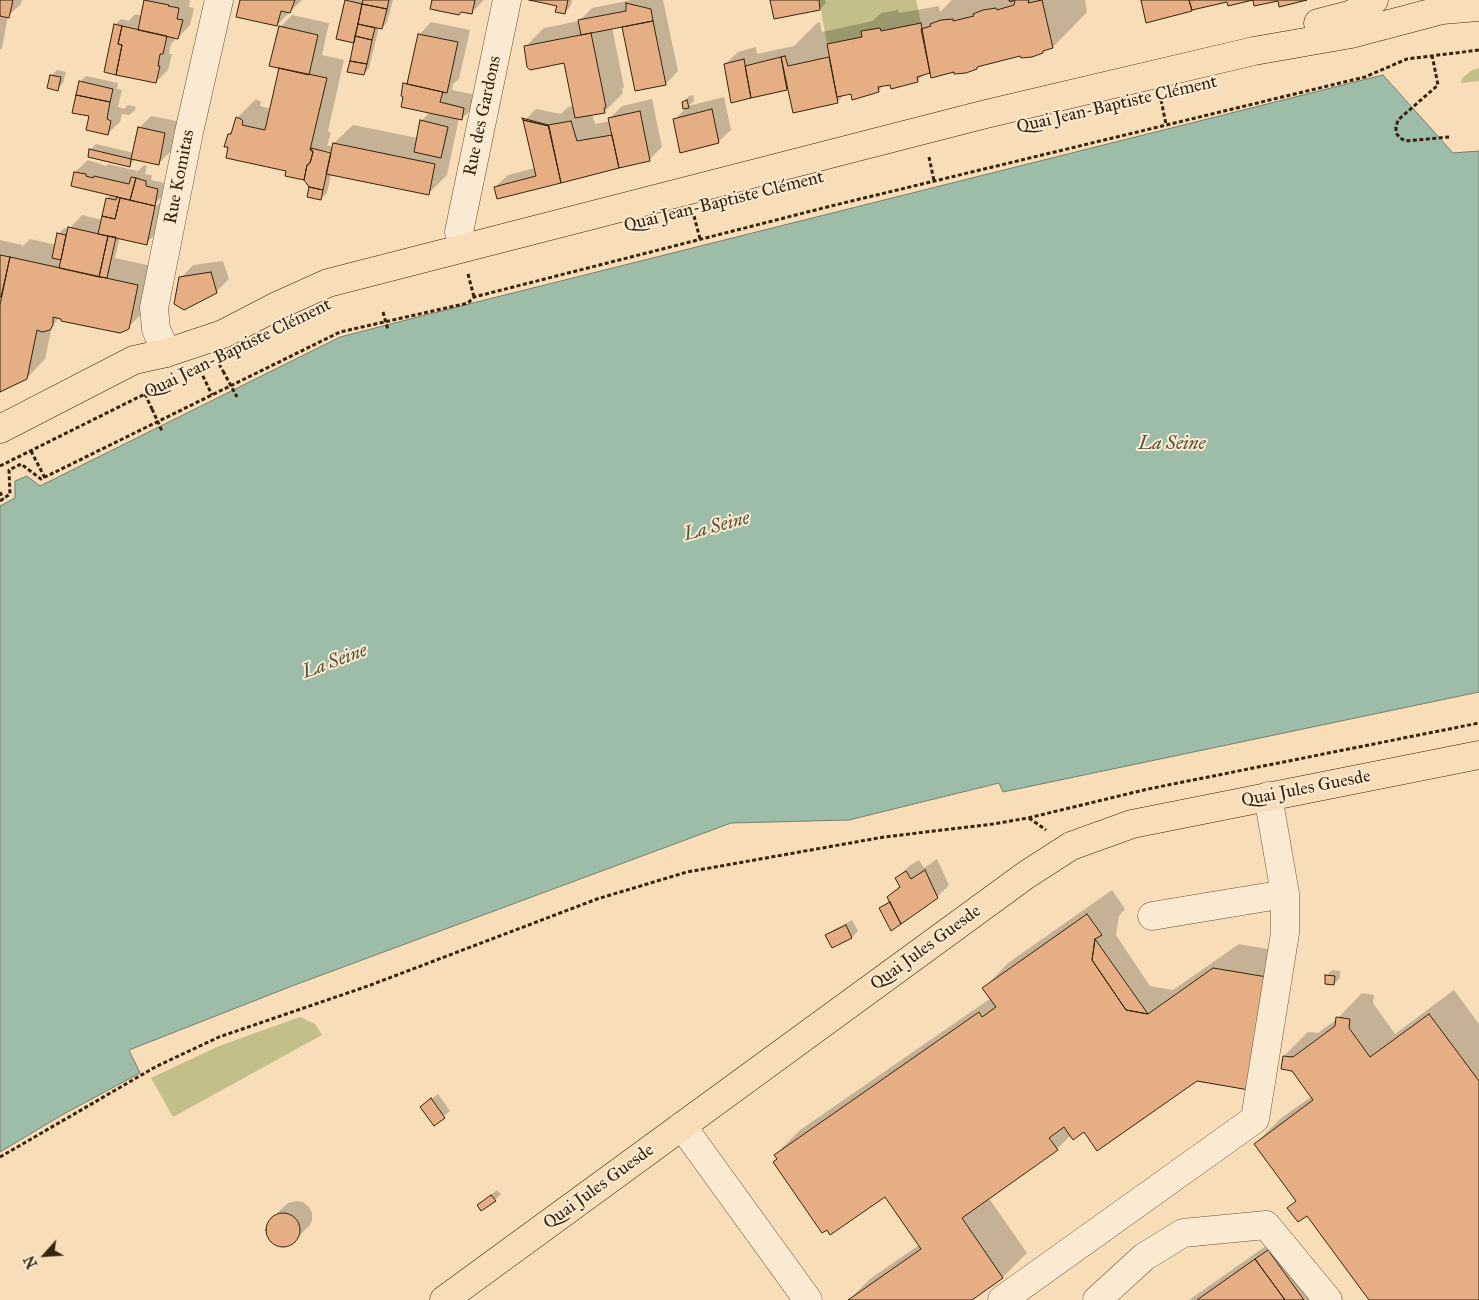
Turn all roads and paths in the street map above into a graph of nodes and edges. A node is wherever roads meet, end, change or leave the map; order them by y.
1 (220, 0) edge
2 (507, 0) edge
3 (1374, 0) edge
4 (1479, 7) edge
5 (1479, 50) edge
6 (1432, 55) junction
7 (1160, 95) dead end
8 (1166, 124) junction
9 (1449, 137) dead end
10 (928, 150) dead end
11 (934, 181) junction
12 (693, 210) dead end
13 (459, 232) junction
14 (700, 239) junction
15 (466, 268) dead end
16 (474, 297) junction
17 (383, 312) dead end
18 (388, 330) dead end
19 (166, 353) junction
20 (205, 365) dead end
21 (224, 371) dead end
22 (168, 382) dead end
23 (145, 394) junction
24 (212, 395) junction
25 (237, 397) dead end
26 (0, 429) edge
27 (162, 431) dead end
28 (0, 446) edge
29 (31, 451) junction
30 (0, 466) edge
31 (45, 478) junction
32 (0, 492) edge
33 (2, 500) edge
34 (1479, 723) edge
35 (1479, 755) edge
36 (1268, 796) junction
37 (1285, 894) junction
38 (1152, 916) dead end
39 (682, 1126) junction
40 (0, 1158) edge
41 (444, 1300) edge
42 (808, 1300) edge
43 (1002, 1300) edge
44 (1097, 1300) edge
45 (1328, 1300) edge

1 - 19 street, Rue Komitas
2 - 13 street, Rue des Gardons
3 - 13 main road, Quai Jean-Baptiste Clément
4 - 19 main road, Quai Jean-Baptiste Clément
5 - 6 path
6 - 8 path
6 - 9 path
7 - 8 path
8 - 11 path
10 - 11 path
11 - 14 path
12 - 14 path
13 - 19 main road, Quai Jean-Baptiste Clément
14 - 16 path
15 - 16 path
16 - 24 path
17 - 18 path, bridge
19 - 26 main road, Quai Jean-Baptiste Clément
19 - 28 main road, Quai Jean-Baptiste Clément
20 - 24 path, Quai Jean-Baptiste Clément
21 - 25 path, bridge
22 - 23 path, Quai Jean-Baptiste Clément
23 - 27 path, bridge
23 - 29 path, Quai Jean-Baptiste Clément
24 - 31 path
29 - 30 path, Quai Jean-Baptiste Clément
29 - 31 path
31 - 33 path
32 - 33 path
34 - 40 path
35 - 36 main road, Quai Jules Guesde
36 - 37 street
36 - 39 main road, Quai Jules Guesde
37 - 38 street
37 - 43 street
39 - 41 main road, Quai Jules Guesde
39 - 42 street
44 - 45 street

